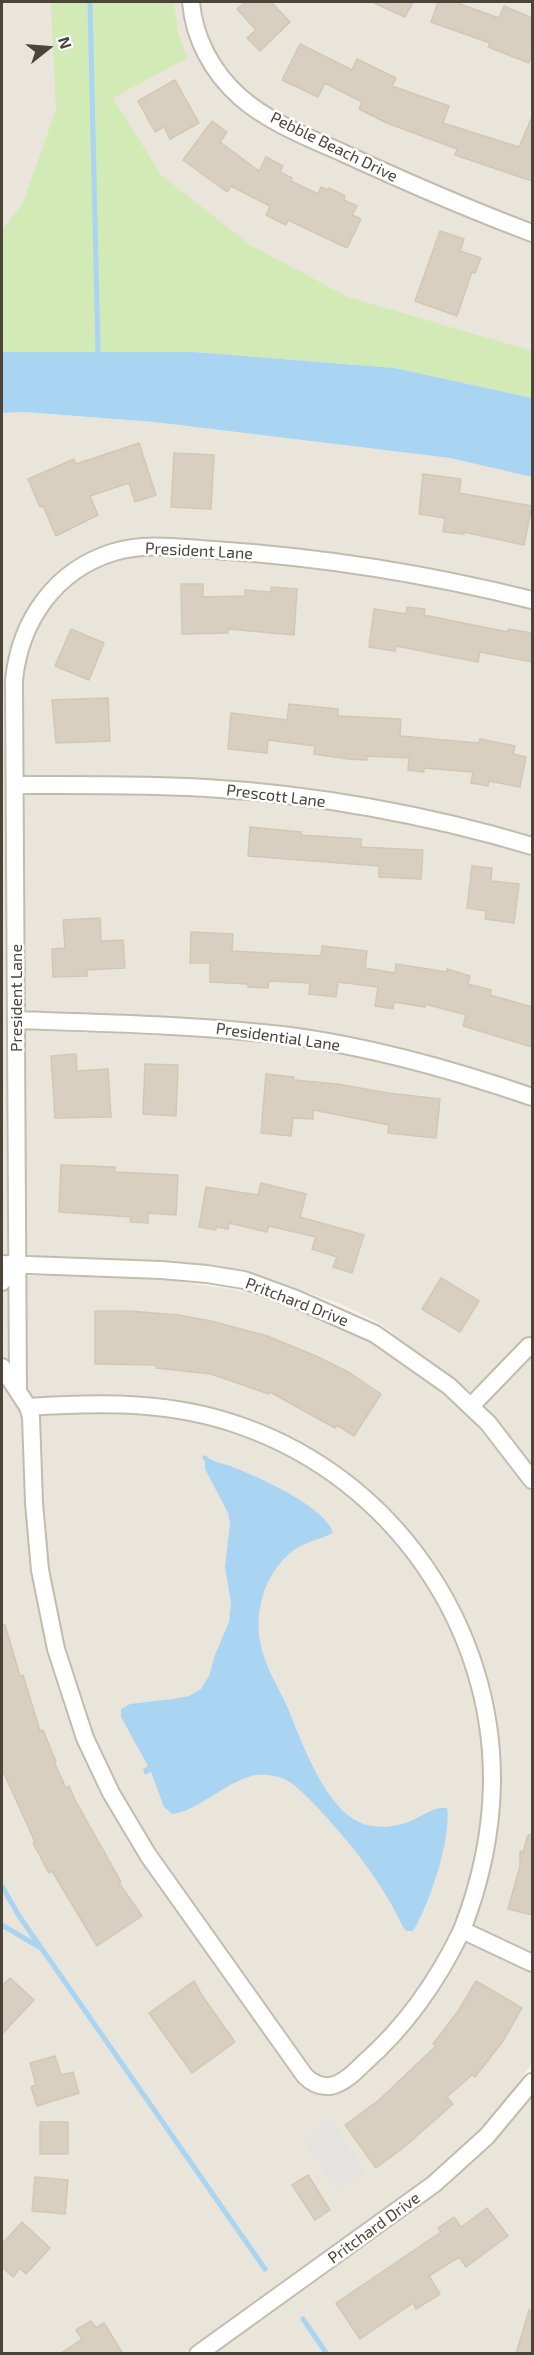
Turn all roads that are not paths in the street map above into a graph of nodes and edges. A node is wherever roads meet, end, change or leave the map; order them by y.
1 (191, 2) edge
2 (532, 233) edge
3 (532, 600) edge
4 (15, 785) junction
5 (532, 846) edge
6 (17, 1020) junction
7 (532, 1096) edge
8 (9, 1264) edge
9 (2, 1282) edge
10 (530, 1346) dead end
11 (2, 1367) edge
12 (18, 1391) junction
13 (471, 1406) junction
14 (28, 1407) junction
15 (532, 1480) edge
16 (462, 1930) junction
17 (532, 1963) edge
18 (532, 2082) edge
19 (198, 2354) edge

1 - 2 street, Pebble Beach Drive
3 - 4 street, President Lane
4 - 5 street, Prescott Lane
4 - 6 street, President Lane
6 - 7 street, Presidential Lane
6 - 8 street, President Lane
8 - 9 street
8 - 12 street, President Lane
8 - 13 street, Pritchard Drive
10 - 13 street
11 - 12 street
12 - 14 street
13 - 15 street, Pritchard Drive
14 - 16 street
14 - 16 street
16 - 17 street
18 - 19 street, Pritchard Drive

